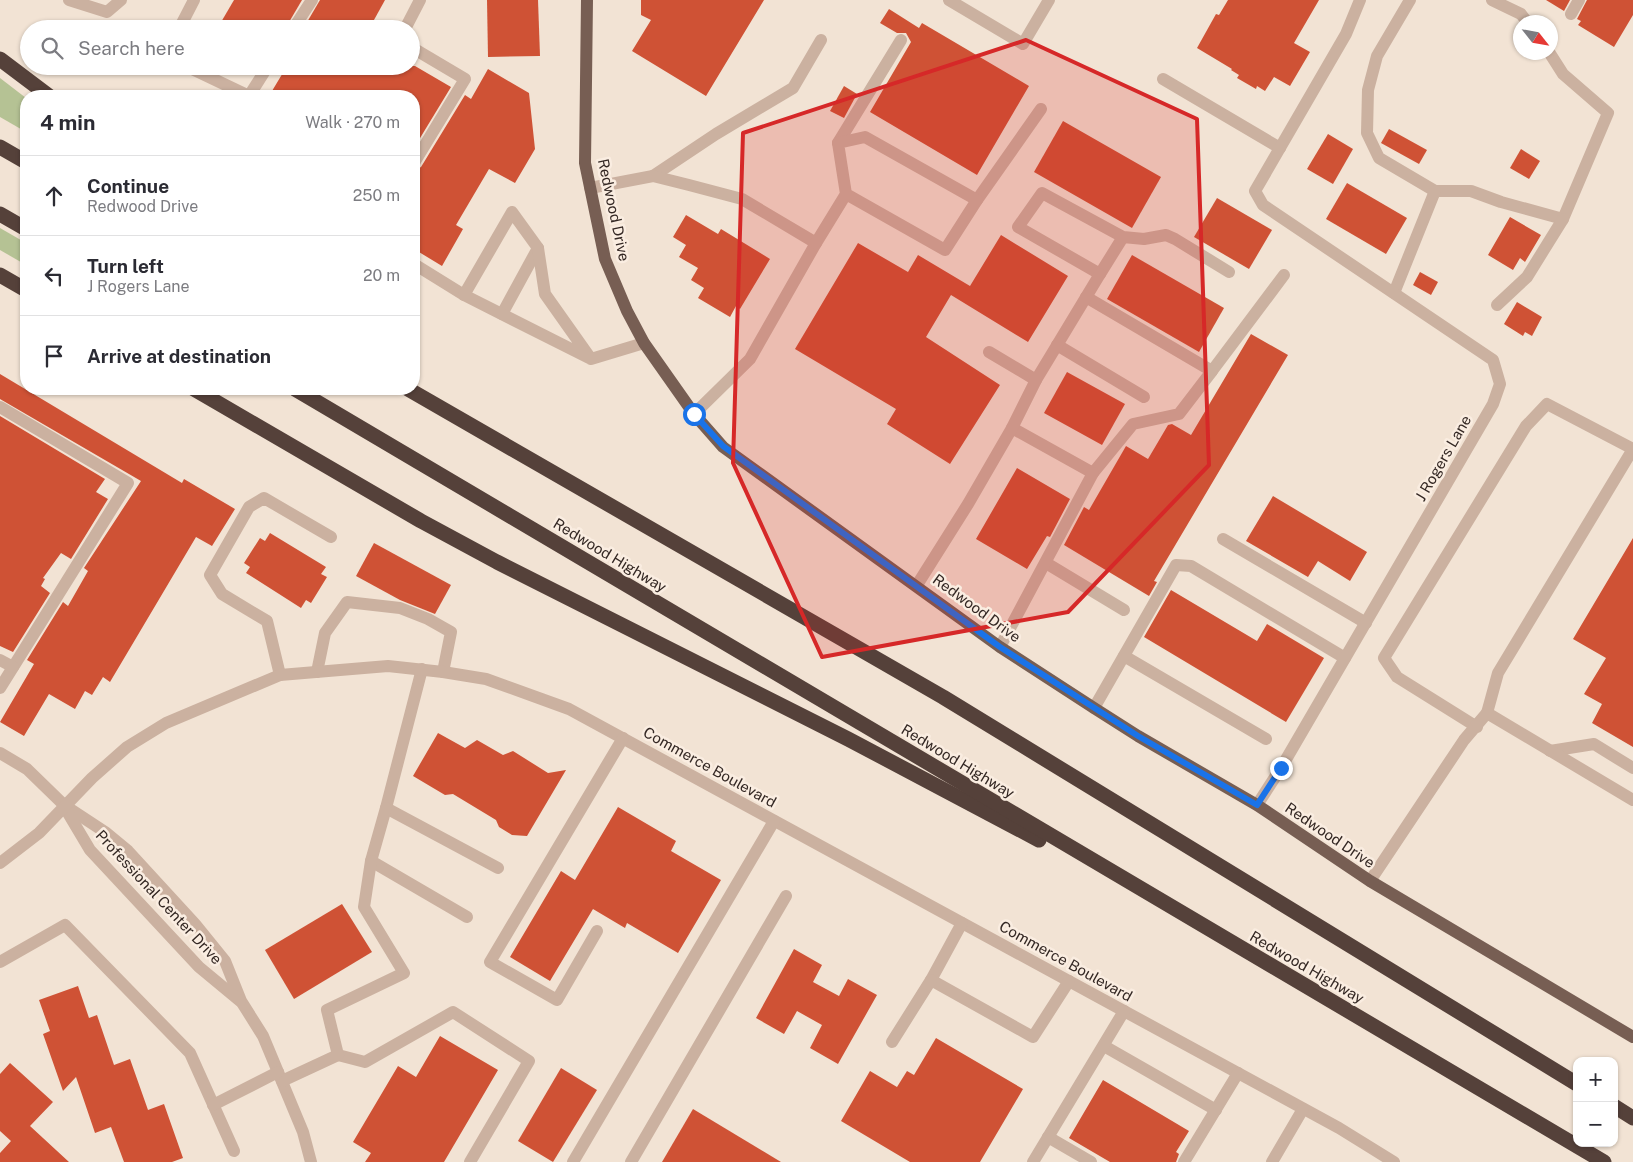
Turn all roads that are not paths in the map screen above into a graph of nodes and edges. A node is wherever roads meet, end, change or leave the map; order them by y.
1 (69, 0) edge
2 (121, 0) edge
3 (194, 0) edge
4 (312, 0) edge
5 (420, 0) edge
6 (588, 0) edge
7 (949, 0) edge
8 (1049, 0) edge
9 (1360, 0) edge
10 (1410, 0) edge
11 (1492, 0) edge
12 (1579, 0) edge
13 (1571, 14) dead end
14 (1522, 15) edge
15 (184, 20) edge
16 (299, 20) edge
17 (410, 20) edge
18 (821, 40) dead end
19 (901, 40) dead end
20 (420, 52) edge
21 (0, 60) edge
22 (1554, 60) edge
23 (20, 75) edge
24 (20, 75) edge
25 (205, 75) edge
26 (262, 75) edge
27 (1164, 80) dead end
28 (41, 90) edge
29 (236, 90) edge
30 (253, 90) edge
31 (1041, 109) dead end
32 (838, 143) junction
33 (0, 147) edge
34 (1280, 148) junction
35 (420, 153) edge
36 (20, 159) edge
37 (652, 176) junction
38 (590, 188) junction
39 (1435, 191) junction
40 (846, 194) junction
41 (977, 200) junction
42 (0, 214) edge
43 (1563, 220) junction
44 (20, 226) edge
45 (1123, 237) junction
46 (816, 243) junction
47 (538, 248) junction
48 (420, 268) edge
49 (1229, 272) dead end
50 (1100, 274) junction
51 (0, 275) edge
52 (1284, 275) dead end
53 (20, 287) edge
54 (1394, 294) junction
55 (464, 295) junction
56 (1086, 297) junction
57 (1497, 305) dead end
58 (502, 314) junction
59 (644, 343) junction
60 (1057, 345) junction
61 (988, 352) dead end
62 (591, 359) junction
63 (1212, 371) junction
64 (1036, 380) junction
65 (204, 395) edge
66 (306, 395) edge
67 (418, 395) edge
68 (1144, 397) dead end
69 (0, 407) edge
70 (694, 414) junction
71 (1012, 428) junction
72 (1633, 449) edge
73 (1093, 474) junction
74 (331, 537) dead end
75 (1223, 540) dead end
76 (1046, 563) junction
77 (917, 585) junction
78 (1124, 610) dead end
79 (1366, 623) junction
80 (1000, 647) junction
81 (1124, 656) junction
82 (1345, 658) junction
83 (0, 660) edge
84 (13, 668) junction
85 (422, 669) junction
86 (317, 672) junction
87 (443, 672) junction
88 (280, 675) junction
89 (0, 688) edge
90 (1094, 708) junction
91 (1487, 713) junction
92 (1477, 727) junction
93 (623, 738) junction
94 (1266, 739) dead end
95 (1550, 751) junction
96 (0, 753) edge
97 (1633, 768) edge
98 (1633, 800) edge
99 (64, 805) junction
100 (1257, 805) junction
101 (386, 808) junction
102 (774, 821) junction
103 (371, 861) junction
104 (0, 863) edge
105 (498, 868) dead end
106 (1370, 881) junction
107 (786, 896) dead end
108 (467, 918) dead end
109 (962, 923) junction
110 (597, 931) dead end
111 (1221, 937) junction
112 (0, 962) edge
113 (931, 980) junction
114 (1069, 981) junction
115 (241, 1001) junction
116 (1124, 1011) junction
117 (1633, 1037) edge
118 (892, 1042) dead end
119 (1104, 1046) junction
120 (338, 1055) junction
121 (1238, 1073) junction
122 (280, 1076) junction
123 (1573, 1082) edge
124 (213, 1105) junction
125 (1303, 1109) junction
126 (1618, 1109) edge
127 (1216, 1110) junction
128 (1633, 1118) edge
129 (1048, 1137) junction
130 (234, 1151) dead end
131 (311, 1162) edge
132 (470, 1162) edge
133 (573, 1162) edge
134 (631, 1162) edge
135 (1033, 1162) edge
136 (1091, 1162) edge
137 (1184, 1162) edge
138 (1272, 1162) edge
139 (1394, 1162) edge
140 (1604, 1162) edge

1 - 2 street
3 - 15 street
4 - 16 street
5 - 17 street
6 - 38 main road, Redwood Drive
7 - 8 street
9 - 34 street
10 - 39 street
11 - 14 street
12 - 13 street
18 - 37 street
19 - 32 street
20 - 35 street
21 - 24 highway
22 - 43 street
23 - 28 highway
25 - 29 street
26 - 30 street
27 - 34 street
31 - 41 street
32 - 40 street
32 - 41 street
33 - 36 highway
34 - 54 street, J Rogers Lane
37 - 38 street
37 - 46 street
38 - 59 main road, Redwood Drive
39 - 43 street
39 - 54 street
40 - 41 street
40 - 46 street
42 - 44 highway
43 - 57 street
45 - 49 street
45 - 50 street
45 - 50 street
46 - 70 street
47 - 55 street
47 - 58 street
47 - 62 street
48 - 55 street
50 - 56 street
51 - 53 highway
52 - 63 street
54 - 79 street, J Rogers Lane
55 - 58 street
56 - 60 street
56 - 63 street
58 - 62 street
59 - 62 street
59 - 70 main road, Redwood Drive
60 - 64 street
60 - 68 street
61 - 64 street
63 - 73 street
64 - 71 street
65 - 111 highway
66 - 111 highway, Redwood Highway
67 - 123 highway
69 - 84 street
70 - 77 main road, Redwood Drive
71 - 73 street
71 - 77 street
72 - 91 street
72 - 92 street
73 - 76 street
74 - 88 street
75 - 79 street
76 - 78 street
76 - 80 street
77 - 80 main road, Redwood Drive
79 - 82 street, J Rogers Lane
80 - 90 main road, Redwood Drive
81 - 82 street
81 - 90 street
81 - 94 street
82 - 100 street, J Rogers Lane
83 - 84 street
84 - 89 street
85 - 86 street, Commerce Boulevard
85 - 87 street, Commerce Boulevard
85 - 101 street
86 - 87 street
86 - 88 street, Commerce Boulevard
87 - 93 street, Commerce Boulevard
88 - 99 street, Commerce Boulevard
90 - 100 main road, Redwood Drive
91 - 92 street
91 - 95 street
92 - 106 street
93 - 102 street, Commerce Boulevard
93 - 110 street
95 - 97 street
95 - 98 street
96 - 99 street, Professional Center Drive
99 - 104 street, Commerce Boulevard
99 - 115 street, Professional Center Drive
99 - 115 street, Professional Center Drive
100 - 106 main road, Redwood Drive
101 - 103 street
101 - 105 street
102 - 109 street, Commerce Boulevard
102 - 133 street
103 - 108 street
103 - 120 street
106 - 117 main road, Redwood Drive
107 - 134 street
109 - 113 street
109 - 114 street, Commerce Boulevard
111 - 140 highway, Redwood Highway
112 - 124 street
113 - 114 street
113 - 118 street
114 - 116 street, Commerce Boulevard
115 - 122 street, Professional Center Drive
116 - 119 street
116 - 121 street, Commerce Boulevard
119 - 127 street
119 - 129 street
120 - 122 street
120 - 132 street
121 - 125 street, Commerce Boulevard
121 - 127 street
122 - 124 street
122 - 131 street, Professional Center Drive
124 - 130 street
125 - 138 street
125 - 139 street, Commerce Boulevard
126 - 128 highway
127 - 137 street
129 - 135 street
129 - 136 street

